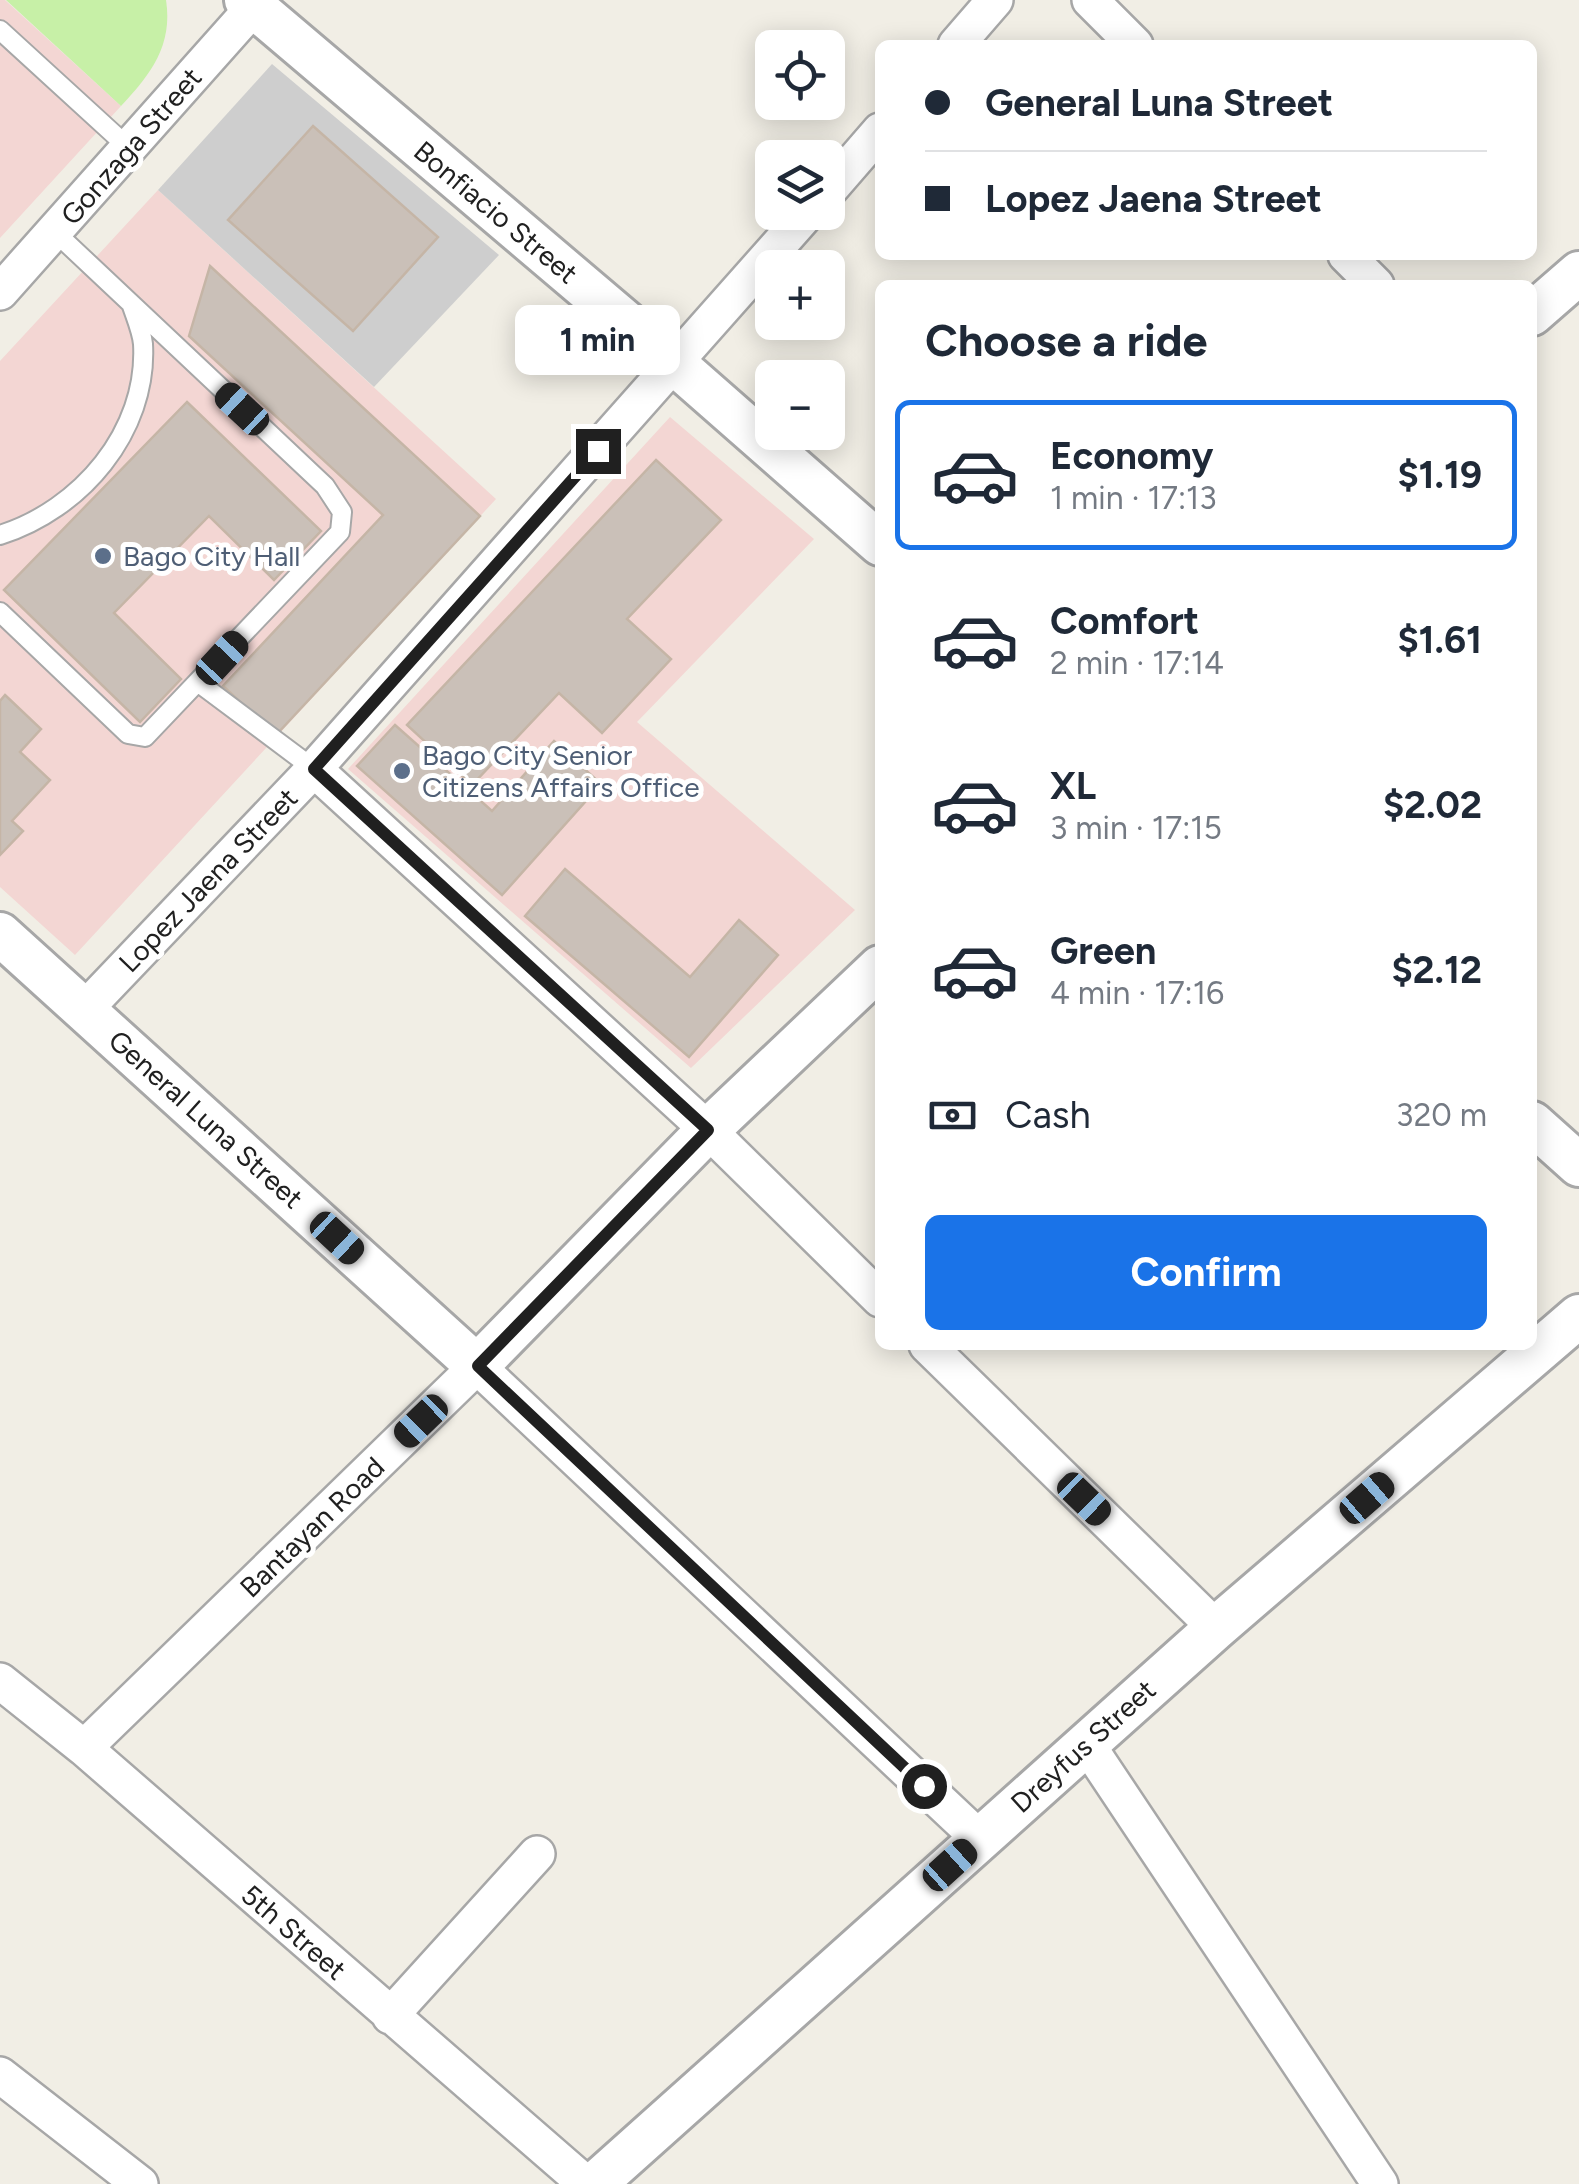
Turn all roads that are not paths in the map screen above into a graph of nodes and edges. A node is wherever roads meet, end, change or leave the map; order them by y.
1 (995, 0) edge
2 (1090, 0) edge
3 (253, 2) edge
4 (0, 30) edge
5 (960, 40) edge
6 (1130, 40) edge
7 (875, 137) edge
8 (130, 148) junction
9 (845, 171) edge
10 (792, 230) edge
11 (54, 232) junction
12 (1351, 260) edge
13 (1579, 273) edge
14 (1371, 280) edge
15 (0, 292) edge
16 (132, 306) junction
17 (1537, 310) edge
18 (675, 364) junction
19 (0, 535) edge
20 (875, 540) edge
21 (0, 612) edge
22 (199, 683) junction
23 (314, 769) junction
24 (0, 934) edge
25 (875, 972) edge
26 (85, 1009) junction
27 (1537, 1127) edge
28 (708, 1130) junction
29 (1579, 1165) edge
30 (875, 1293) edge
31 (1579, 1316) edge
32 (932, 1350) edge
33 (478, 1366) junction
34 (1216, 1628) junction
35 (0, 1681) edge
36 (1086, 1742) junction
37 (84, 1748) junction
38 (980, 1839) junction
39 (537, 1854) dead end
40 (390, 2016) junction
41 (0, 2075) edge
42 (140, 2184) edge
43 (586, 2184) edge
44 (595, 2184) edge
45 (1380, 2184) edge

1 - 5 street
2 - 6 street
3 - 8 street, Gonzaga Street
3 - 18 street, Bonfiacio Street
4 - 8 lane
7 - 9 street
8 - 11 street, Gonzaga Street
10 - 18 street, Lopez Jaena Street
11 - 15 street, Gonzaga Street
11 - 16 lane
12 - 14 street
13 - 17 street
16 - 19 lane
16 - 22 lane
18 - 20 street, Bonfiacio Street
18 - 23 street, Lopez Jaena Street
21 - 22 lane
22 - 23 lane
23 - 26 street, Lopez Jaena Street
23 - 28 street
24 - 26 street, General Luna Street
25 - 28 street, Bantayan Road
26 - 33 street, General Luna Street
27 - 29 street
28 - 30 street
28 - 33 street, Bantayan Road
31 - 34 street, Dreyfus Street
32 - 34 street
33 - 37 street, Bantayan Road
33 - 38 street, General Luna Street
34 - 36 street, Dreyfus Street
35 - 37 street, 5th Street
36 - 38 street, Dreyfus Street
36 - 45 street
37 - 40 street, 5th Street
38 - 44 street, Dreyfus Street
39 - 40 street
40 - 43 street, 5th Street
41 - 42 street

